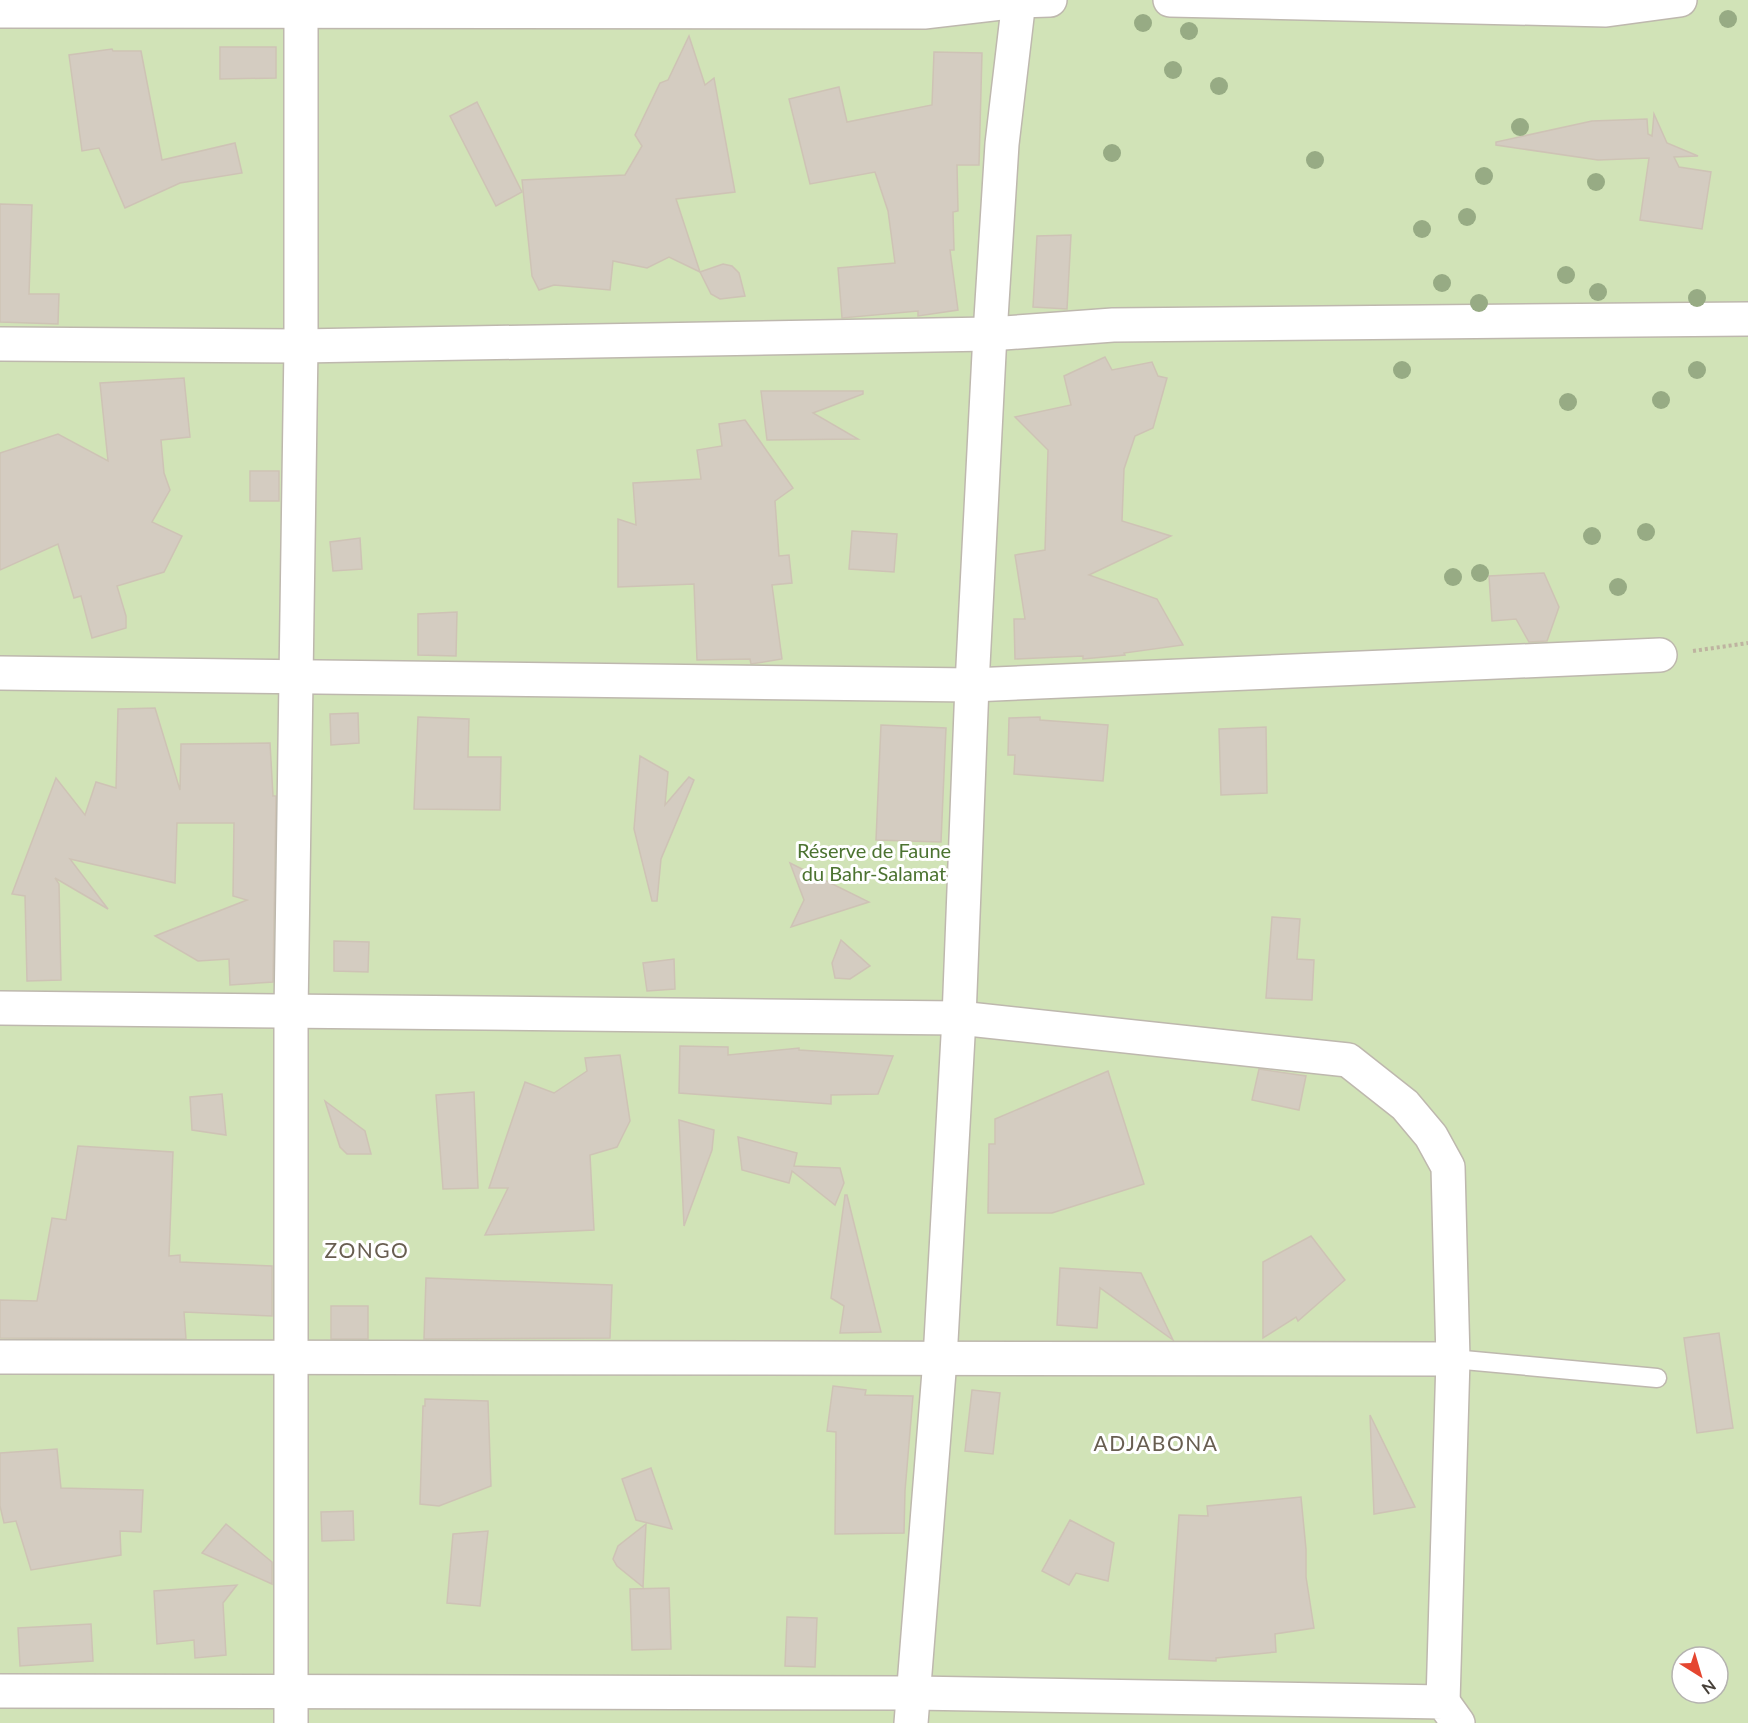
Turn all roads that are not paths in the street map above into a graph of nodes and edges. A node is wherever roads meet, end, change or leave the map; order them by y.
1 (1030, 0) edge
2 (1170, 0) edge
3 (1680, 0) edge
4 (301, 6) edge
5 (0, 11) edge
6 (1748, 319) edge
7 (990, 334) junction
8 (0, 344) edge
9 (301, 346) junction
10 (1660, 656) road end
11 (0, 673) edge
12 (296, 678) junction
13 (972, 685) junction
14 (0, 1008) edge
15 (291, 1012) junction
16 (959, 1018) junction
17 (0, 1357) edge
18 (290, 1358) junction
19 (940, 1359) junction
20 (1453, 1359) junction
21 (1657, 1378) dead end
22 (0, 1691) edge
23 (291, 1707) edge
24 (913, 1708) edge
25 (1450, 1713) edge

1 - 4 street
1 - 7 street
2 - 3 street
4 - 5 street
4 - 9 street
6 - 7 street
7 - 9 street
7 - 13 street
8 - 9 street
9 - 12 street
10 - 13 street
11 - 12 street
12 - 13 street
12 - 15 street
13 - 16 street
14 - 15 street
15 - 16 street
15 - 18 street
16 - 19 street
16 - 20 street
17 - 18 street
18 - 19 street
18 - 23 street
19 - 20 street
19 - 24 street
20 - 21 lane
20 - 25 street
22 - 23 street
23 - 24 street
24 - 25 street

